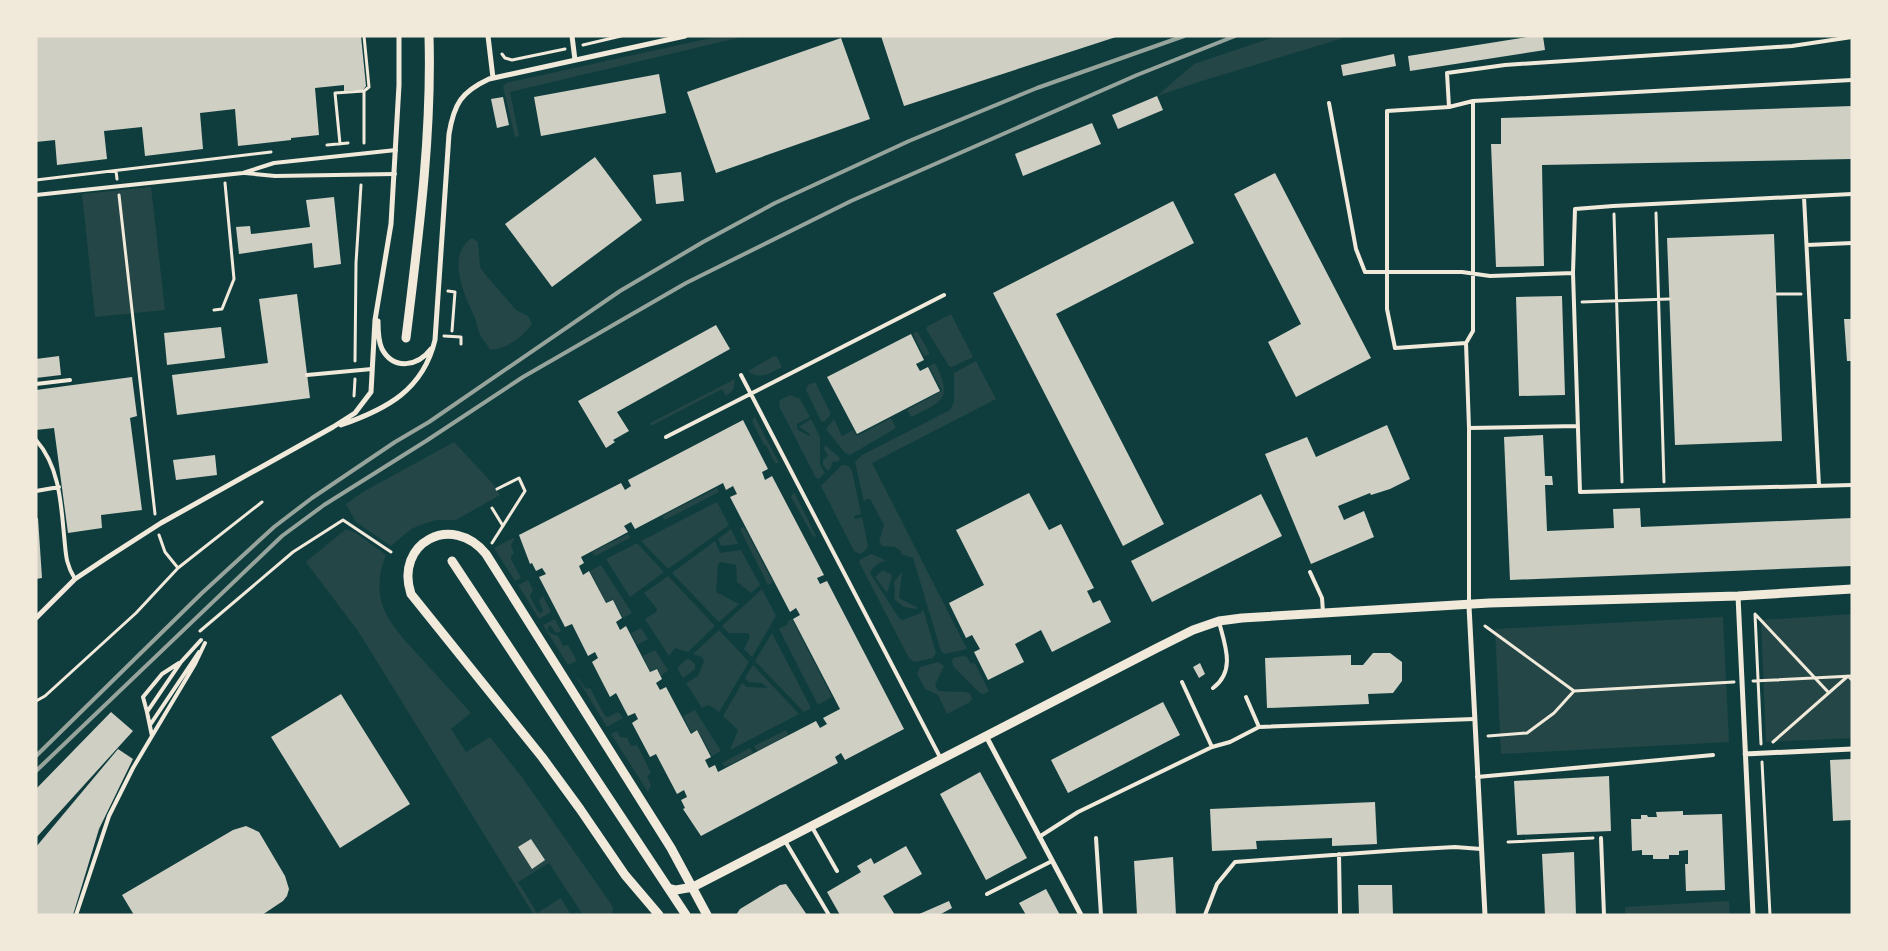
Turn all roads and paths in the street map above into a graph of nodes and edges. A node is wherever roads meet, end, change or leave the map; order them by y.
1 (364, 36) edge
2 (399, 36) edge
3 (429, 36) edge
4 (488, 36) edge
5 (572, 36) edge
6 (621, 36) edge
7 (685, 36) edge
8 (1851, 36) edge
9 (604, 38) edge
10 (573, 47) junction
11 (498, 49) dead end
12 (575, 60) junction
13 (491, 78) junction
14 (1852, 80) edge
15 (1473, 101) junction
16 (1329, 103) dead end
17 (1449, 107) junction
18 (364, 142) dead end
19 (340, 144) junction
20 (320, 146) dead end
21 (396, 150) junction
22 (272, 152) dead end
23 (222, 158) junction
24 (116, 171) junction
25 (243, 172) junction
26 (395, 174) junction
27 (224, 175) junction
28 (36, 180) edge
29 (118, 186) junction
30 (1852, 194) edge
31 (36, 195) edge
32 (1804, 197) junction
33 (1656, 205) junction
34 (1613, 206) junction
35 (1852, 243) edge
36 (1806, 245) junction
37 (356, 263) dead end
38 (1388, 272) junction
39 (1473, 273) junction
40 (1573, 273) junction
41 (445, 291) dead end
42 (1777, 294) dead end
43 (1809, 294) junction
44 (944, 295) dead end
45 (1658, 299) junction
46 (1670, 299) dead end
47 (1616, 301) junction
48 (1574, 302) junction
49 (378, 306) junction
50 (214, 310) dead end
51 (452, 332) dead end
52 (442, 335) dead end
53 (406, 338) dead end
54 (1466, 343) junction
55 (461, 344) dead end
56 (433, 346) junction
57 (372, 369) junction
58 (355, 371) junction
59 (307, 375) dead end
60 (741, 375) dead end
61 (70, 380) dead end
62 (36, 384) edge
63 (751, 393) junction
64 (354, 405) dead end
65 (1578, 426) junction
66 (333, 427) junction
67 (1469, 428) junction
68 (666, 437) dead end
69 (36, 440) edge
70 (1852, 485) edge
71 (1819, 486) junction
72 (59, 487) junction
73 (1664, 488) junction
74 (497, 489) dead end
75 (36, 490) edge
76 (1622, 491) junction
77 (262, 502) dead end
78 (492, 508) dead end
79 (158, 525) junction
80 (503, 526) junction
81 (491, 544) dead end
82 (391, 552) dead end
83 (452, 560) dead end
84 (178, 568) junction
85 (1310, 572) dead end
86 (75, 579) junction
87 (1852, 588) edge
88 (1738, 596) junction
89 (1469, 606) junction
90 (1323, 613) junction
91 (36, 618) edge
92 (1219, 621) junction
93 (1485, 626) dead end
94 (199, 632) dead end
95 (203, 641) junction
96 (181, 662) junction
97 (1850, 676) edge
98 (1816, 678) junction
99 (1852, 680) edge
100 (1759, 681) junction
101 (1182, 682) dead end
102 (1742, 682) junction
103 (1213, 688) dead end
104 (1574, 692) junction
105 (1829, 693) junction
106 (1246, 697) dead end
107 (36, 701) edge
108 (146, 712) junction
109 (1474, 719) junction
110 (150, 725) junction
111 (1259, 727) junction
112 (986, 735) junction
113 (152, 736) junction
114 (1488, 736) dead end
115 (1212, 747) junction
116 (1852, 748) edge
117 (1762, 753) junction
118 (1745, 754) junction
119 (1713, 755) dead end
120 (941, 759) junction
121 (1477, 777) junction
122 (811, 825) junction
123 (1039, 837) junction
124 (1096, 838) dead end
125 (1601, 838) joint
126 (784, 840) junction
127 (1508, 842) dead end
128 (1481, 849) junction
129 (1339, 854) junction
130 (1052, 861) junction
131 (837, 872) dead end
132 (693, 887) junction
133 (668, 888) junction
134 (987, 894) dead end
135 (656, 914) edge
136 (76, 915) edge
137 (686, 915) edge
138 (707, 915) edge
139 (828, 915) edge
140 (1081, 915) edge
141 (1101, 915) edge
142 (1205, 915) edge
143 (1340, 915) edge
144 (1485, 915) edge
145 (1604, 915) edge
146 (1753, 915) edge
147 (1770, 915) edge

1 - 19 path
2 - 21 street
3 - 53 street
4 - 13 street
5 - 10 street
6 - 9 path
7 - 12 street
8 - 17 lane
9 - 10 path
10 - 11 path
10 - 12 street
12 - 13 street
13 - 56 street
14 - 15 lane
15 - 17 lane
15 - 39 lane
16 - 38 lane
17 - 38 lane
18 - 19 path
19 - 20 path
21 - 25 lane
21 - 26 street
22 - 23 path
23 - 24 path
23 - 27 path
24 - 28 path
24 - 29 path
25 - 26 lane
25 - 27 lane
26 - 49 street
27 - 29 lane
27 - 50 path
29 - 31 lane
29 - 79 path
30 - 32 lane
32 - 33 lane
32 - 36 lane
33 - 34 lane
33 - 45 path
34 - 40 lane
34 - 47 path
35 - 36 lane
36 - 43 lane
37 - 58 path
38 - 39 lane
38 - 54 lane
39 - 40 lane
39 - 54 lane
40 - 48 lane
41 - 51 path
42 - 43 path
43 - 71 lane
44 - 63 lane
45 - 46 path
45 - 47 path
45 - 73 path
47 - 48 path
47 - 76 path
48 - 65 lane
49 - 56 street
49 - 57 street
52 - 55 path
54 - 67 lane
56 - 66 street
57 - 58 lane
57 - 66 street
58 - 59 lane
58 - 64 path
60 - 63 lane
61 - 62 lane
63 - 68 lane
63 - 120 lane
65 - 67 lane
65 - 76 lane
66 - 79 street
67 - 89 lane
69 - 72 lane
70 - 71 lane
71 - 73 lane
72 - 75 lane
72 - 86 lane
73 - 76 lane
74 - 80 path
77 - 84 path
78 - 80 path
79 - 84 path
79 - 86 street
80 - 81 path
82 - 94 path
83 - 133 street
84 - 107 path
85 - 90 lane
86 - 91 street
87 - 88 street
88 - 89 street
88 - 102 street
89 - 90 street
89 - 109 street
90 - 92 street
92 - 103 lane
92 - 112 street
93 - 104 path
95 - 96 lane
95 - 110 lane
95 - 113 lane
96 - 108 lane
96 - 108 lane
97 - 98 path
97 - 99 path
97 - 105 path
98 - 100 path
98 - 100 path
98 - 105 path
100 - 102 path
100 - 117 path
101 - 115 lane
102 - 104 path
102 - 118 street
104 - 114 path
105 - 117 path
106 - 111 lane
108 - 110 lane
109 - 111 lane
109 - 121 street
110 - 113 lane
111 - 115 lane
112 - 120 street
112 - 123 street
113 - 136 lane
115 - 123 lane
116 - 117 street
117 - 118 street
117 - 147 path
118 - 146 street
119 - 121 lane
120 - 122 street
121 - 128 street
122 - 126 street
122 - 131 lane
123 - 130 street
124 - 141 lane
125 - 127 path
125 - 145 lane
126 - 132 street
126 - 139 lane
128 - 129 lane
128 - 144 street
129 - 142 lane
129 - 143 lane
130 - 134 lane
130 - 140 street
132 - 133 street
132 - 135 street
132 - 138 street
133 - 137 street

